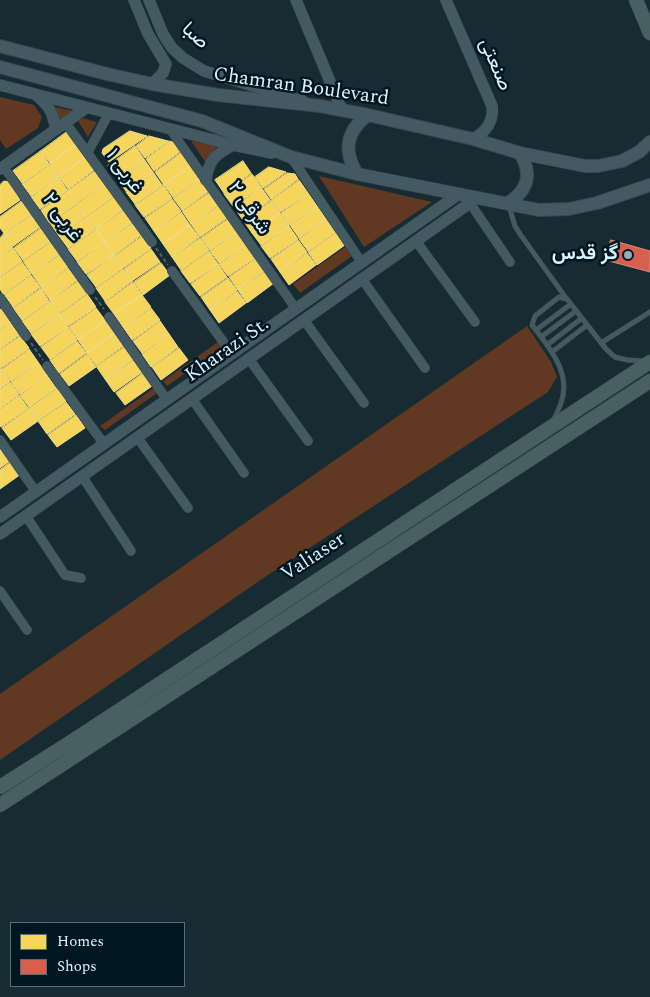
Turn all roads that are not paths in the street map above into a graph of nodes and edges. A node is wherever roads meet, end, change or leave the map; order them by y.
1 (134, 0) edge
2 (149, 0) edge
3 (296, 0) edge
4 (446, 0) edge
5 (636, 0) edge
6 (650, 33) edge
7 (0, 46) edge
8 (0, 67) edge
9 (152, 84) junction
10 (0, 85) edge
11 (34, 94) junction
12 (320, 106) junction
13 (86, 108) junction
14 (342, 110) junction
15 (110, 113) junction
16 (368, 115) junction
17 (60, 126) junction
18 (170, 129) junction
19 (473, 139) junction
20 (650, 142) edge
21 (233, 145) junction
22 (88, 152) junction
23 (520, 152) junction
24 (291, 158) junction
25 (1, 165) edge
26 (357, 174) junction
27 (206, 180) junction
28 (650, 185) edge
29 (459, 194) junction
30 (474, 200) junction
31 (508, 203) junction
32 (416, 241) junction
33 (152, 242) road end
34 (510, 262) dead end
35 (362, 263) junction
36 (172, 271) road end
37 (362, 279) junction
38 (90, 290) road end
39 (0, 298) edge
40 (567, 299) junction
41 (571, 304) junction
42 (296, 309) junction
43 (576, 311) junction
44 (650, 312) edge
45 (110, 318) road end
46 (582, 318) junction
47 (304, 320) junction
48 (475, 322) dead end
49 (587, 325) junction
50 (536, 330) junction
51 (26, 336) road end
52 (541, 337) junction
53 (601, 343) junction
54 (546, 345) junction
55 (552, 352) junction
56 (232, 354) junction
57 (249, 358) junction
58 (650, 362) edge
59 (48, 366) road end
60 (425, 368) dead end
61 (650, 381) edge
62 (192, 399) junction
63 (167, 400) junction
64 (364, 403) dead end
65 (134, 423) junction
66 (550, 428) junction
67 (140, 436) junction
68 (0, 440) edge
69 (308, 440) dead end
70 (104, 444) junction
71 (244, 473) dead end
72 (82, 476) junction
73 (36, 492) junction
74 (188, 508) dead end
75 (3, 516) edge
76 (26, 516) junction
77 (13, 525) junction
78 (0, 534) edge
79 (131, 551) dead end
80 (81, 578) dead end
81 (0, 591) edge
82 (27, 630) dead end
83 (0, 787) edge
84 (0, 805) edge

1 - 9 street, صبا
2 - 12 street, صبا
3 - 14 street
4 - 19 street, صنعتی
5 - 6 main road
7 - 9 main road, Chamran Boulevard
8 - 24 main road
9 - 12 main road, Chamran Boulevard
10 - 11 street
11 - 13 street
11 - 17 street
12 - 14 main road, Chamran Boulevard
13 - 15 street
13 - 17 street
14 - 16 main road, Chamran Boulevard
15 - 18 street
15 - 22 street
16 - 19 main road, Chamran Boulevard
16 - 26 main road
17 - 22 street, ۱ غربی
17 - 25 street
18 - 21 street
18 - 27 street, ۲ شرقی
19 - 23 main road, Chamran Boulevard
20 - 23 main road, Chamran Boulevard
21 - 24 street
21 - 27 street
22 - 33 street, ۱ غربی
23 - 31 main road
24 - 26 main road
24 - 35 street
25 - 38 street, ۲ غربی
26 - 29 main road
27 - 42 street, ۲ شرقی
28 - 31 main road
29 - 30 main road
29 - 35 street, Kharazi St.
30 - 31 main road
30 - 32 street, Kharazi St.
30 - 34 street
31 - 40 lane
32 - 37 street, Kharazi St.
32 - 48 street
35 - 42 street, Kharazi St.
36 - 56 street
37 - 47 street, Kharazi St.
37 - 60 street
39 - 51 street
40 - 41 lane
40 - 50 lane
41 - 43 lane
41 - 50 lane
42 - 56 street, Kharazi St.
43 - 46 lane
43 - 52 lane
44 - 53 lane
45 - 63 street
46 - 49 lane
46 - 54 lane
47 - 57 street, Kharazi St.
47 - 64 street
49 - 53 lane
49 - 55 lane
50 - 52 lane
52 - 54 lane
53 - 58 lane
54 - 55 lane
55 - 66 lane
56 - 63 street, Kharazi St.
57 - 62 street, Kharazi St.
57 - 69 street
58 - 66 main road, Valiaser
59 - 70 street
61 - 84 main road, Valiaser
62 - 67 street, Kharazi St.
62 - 71 street
63 - 65 street, Kharazi St.
65 - 67 street
65 - 70 street, Kharazi St.
66 - 83 main road, Valiaser
67 - 72 street, Kharazi St.
67 - 74 street
68 - 73 street
70 - 73 street, Kharazi St.
72 - 76 street, Kharazi St.
72 - 79 street
73 - 75 street, Kharazi St.
75 - 77 street
76 - 77 street, Kharazi St.
76 - 80 street
77 - 78 street, Kharazi St.
81 - 82 street

